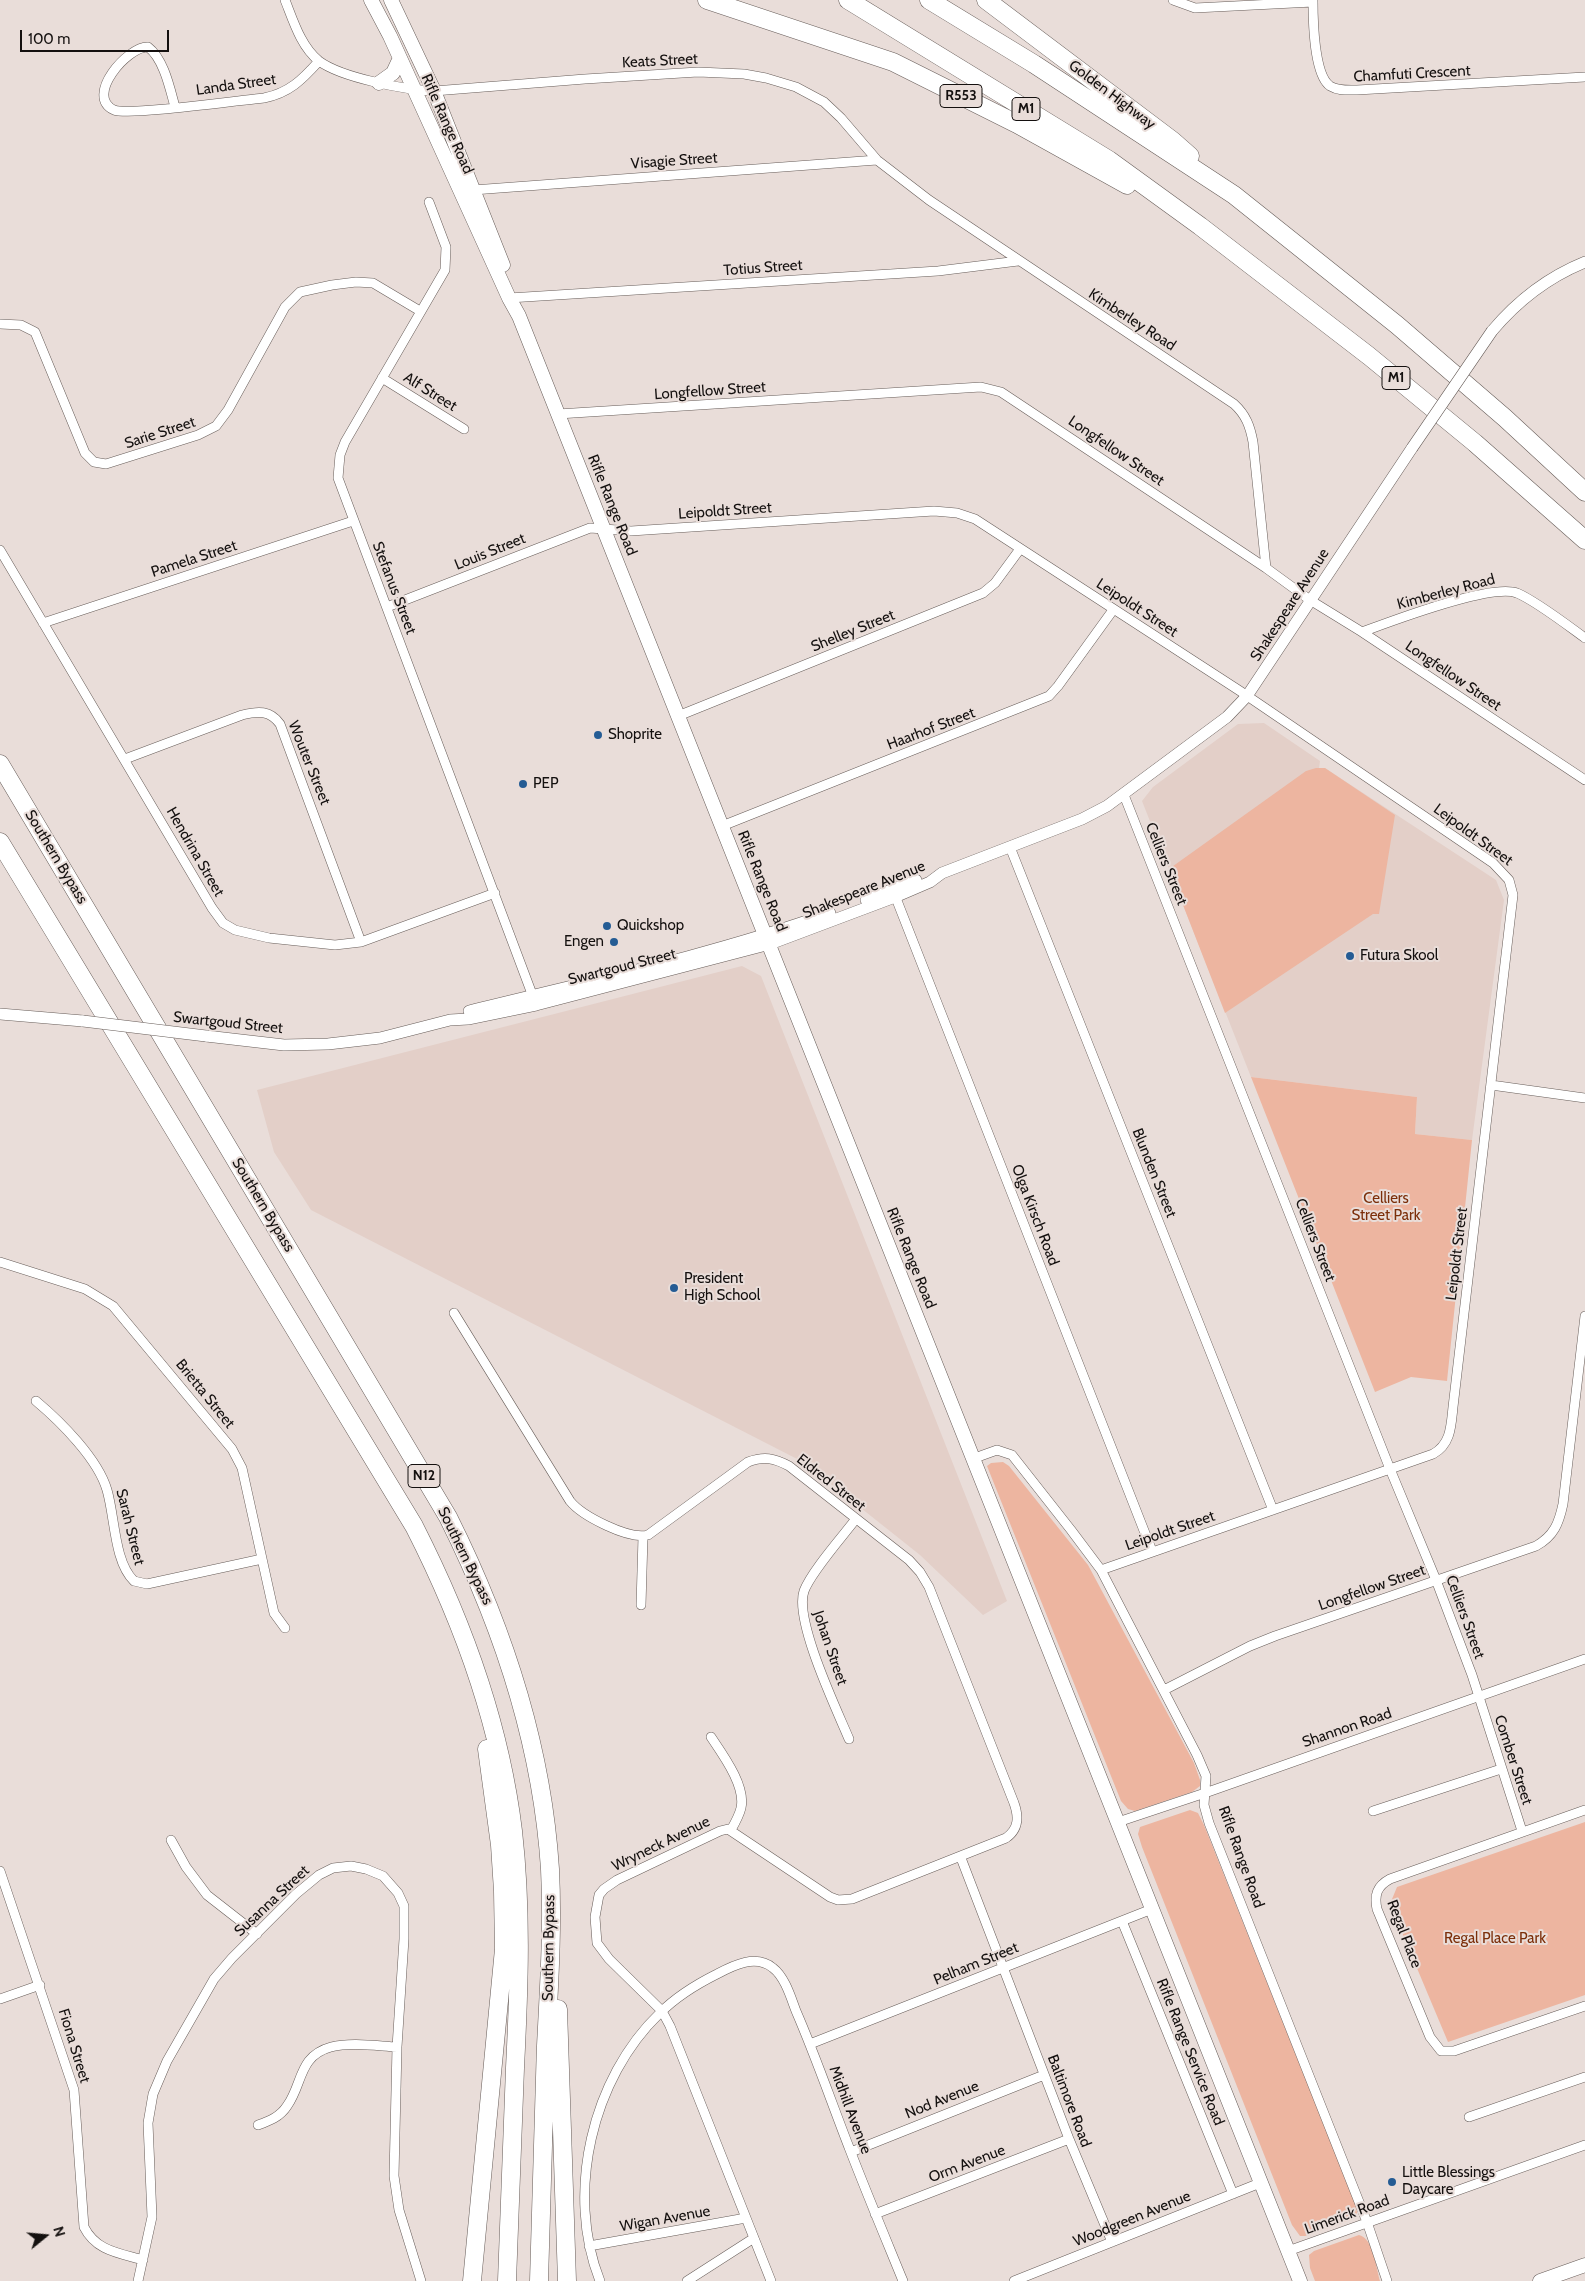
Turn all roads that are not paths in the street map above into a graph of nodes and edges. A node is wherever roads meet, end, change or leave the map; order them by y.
1 (285, 0) edge
2 (371, 0) edge
3 (391, 0) edge
4 (707, 0) edge
5 (848, 0) edge
6 (929, 0) edge
7 (986, 0) edge
8 (1173, 0) edge
9 (1313, 1) edge
10 (400, 58) junction
11 (319, 61) junction
12 (1585, 77) edge
13 (379, 82) junction
14 (414, 90) junction
15 (434, 91) junction
16 (174, 107) junction
17 (877, 160) junction
18 (473, 190) junction
19 (1234, 195) junction
20 (429, 202) dead end
21 (1200, 226) junction
22 (1018, 261) junction
23 (1585, 262) edge
24 (512, 298) junction
25 (420, 311) junction
26 (0, 324) edge
27 (382, 378) junction
28 (558, 414) junction
29 (464, 429) dead end
30 (1585, 492) edge
31 (353, 521) junction
32 (604, 528) junction
33 (1585, 540) edge
34 (1020, 549) junction
35 (0, 550) edge
36 (1266, 568) junction
37 (1310, 600) junction
38 (387, 608) junction
39 (1113, 610) junction
40 (43, 623) junction
41 (1362, 632) junction
42 (1585, 638) edge
43 (1247, 696) junction
44 (678, 716) junction
45 (125, 759) junction
46 (0, 764) edge
47 (1585, 780) edge
48 (1124, 795) junction
49 (722, 826) junction
50 (0, 842) edge
51 (1010, 847) junction
52 (495, 893) junction
53 (894, 893) junction
54 (768, 940) junction
55 (361, 942) junction
56 (534, 1000) junction
57 (0, 1014) edge
58 (1490, 1085) junction
59 (1585, 1098) edge
60 (0, 1262) edge
61 (454, 1313) dead end
62 (1585, 1316) edge
63 (36, 1401) dead end
64 (972, 1459) junction
65 (1390, 1469) junction
66 (1273, 1510) junction
67 (855, 1520) junction
68 (643, 1537) junction
69 (1152, 1551) junction
70 (262, 1559) junction
71 (1101, 1570) junction
72 (1436, 1580) junction
73 (641, 1605) dead end
74 (285, 1628) dead end
75 (1585, 1660) edge
76 (475, 1664) junction
77 (1164, 1690) junction
78 (1479, 1696) junction
79 (711, 1737) dead end
80 (849, 1738) dead end
81 (1501, 1769) junction
82 (1205, 1794) junction
83 (1585, 1810) edge
84 (1373, 1811) dead end
85 (1118, 1822) junction
86 (1016, 1828) joint
87 (731, 1830) junction
88 (1522, 1831) junction
89 (171, 1840) dead end
90 (961, 1858) junction
91 (0, 1870) edge
92 (1152, 1909) junction
93 (1122, 1921) junction
94 (257, 1934) junction
95 (551, 1941) junction
96 (1004, 1968) junction
97 (40, 1985) junction
98 (0, 1999) edge
99 (1584, 2008) edge
100 (662, 2011) junction
101 (810, 2044) junction
102 (398, 2047) junction
103 (1044, 2075) junction
104 (1585, 2077) edge
105 (1469, 2117) dead end
106 (258, 2125) dead end
107 (1069, 2139) junction
108 (1585, 2146) edge
109 (851, 2152) junction
110 (1260, 2183) junction
111 (1233, 2194) junction
112 (875, 2214) junction
113 (746, 2218) junction
114 (1367, 2222) junction
115 (754, 2238) junction
116 (1112, 2242) junction
117 (589, 2246) junction
118 (1288, 2250) junction
119 (143, 2260) junction
120 (1585, 2265) edge
121 (138, 2281) edge
122 (421, 2281) edge
123 (472, 2281) edge
124 (507, 2281) edge
125 (539, 2281) edge
126 (568, 2281) edge
127 (600, 2281) edge
128 (687, 2281) edge
129 (771, 2281) edge
130 (903, 2281) edge
131 (1014, 2281) edge
132 (1300, 2281) edge
133 (1387, 2281) edge
134 (1540, 2281) edge

1 - 11 street
2 - 10 main road, Rifle Range Road
3 - 15 main road, Rifle Range Road
4 - 21 highway, R553
5 - 21 highway, M1
6 - 19 highway
7 - 19 highway, Golden Highway
8 - 9 street
9 - 12 street, Chamfuti Crescent
10 - 13 main road
10 - 14 main road, Rifle Range Road
11 - 13 street, Keats Street
11 - 16 street, Landa Street
13 - 14 street, Keats Street
14 - 15 street, Keats Street
14 - 24 main road, Rifle Range Road
15 - 17 street, Keats Street
15 - 18 main road, Rifle Range Road
16 - 16 street, Landa Street
17 - 18 street, Visagie Street
17 - 22 street, Kimberley Road
18 - 24 main road, Rifle Range Road
19 - 30 highway
20 - 25 street, Stefanus Street
21 - 33 highway, M1
22 - 24 street, Totius Street
22 - 36 street, Kimberley Road
23 - 37 street, Shakespeare Avenue, bridge
24 - 28 main road, Rifle Range Road
25 - 26 street, Sarie Street
25 - 27 street, Stefanus Street
27 - 29 street, Alf Street
27 - 31 street, Stefanus Street
28 - 32 main road, Rifle Range Road
28 - 36 street, Longfellow Street
31 - 38 street, Stefanus Street
31 - 40 street, Pamela Street
32 - 34 street, Leipoldt Street
32 - 38 street, Louis Street
32 - 44 main road, Rifle Range Road
34 - 39 street, Leipoldt Street
34 - 44 street, Shelley Street
35 - 40 street, Hendrina Street
36 - 37 street, Longfellow Street
37 - 41 street, Longfellow Street
37 - 43 street, Shakespeare Avenue
38 - 52 street, Stefanus Street
39 - 43 street, Leipoldt Street
39 - 49 street, Haarhof Street
40 - 45 street, Hendrina Street
41 - 42 street, Kimberley Road
41 - 47 street, Longfellow Street
43 - 48 street, Shakespeare Avenue
43 - 58 street, Leipoldt Street
44 - 49 main road, Rifle Range Road
45 - 55 street, Hendrina Street
45 - 55 street, Wouter Street
46 - 95 highway, Southern Bypass / N12
48 - 51 street, Shakespeare Avenue
48 - 65 street, Celliers Street
49 - 54 main road, Rifle Range Road
50 - 76 highway, Southern Bypass / N12
51 - 53 street, Shakespeare Avenue
51 - 66 street, Blunden Street
52 - 55 street, Hendrina Street
52 - 56 street, Stefanus Street
53 - 54 street, Shakespeare Avenue
53 - 69 street, Olga Kirsch Road
54 - 56 street, Swartgoud Street
54 - 64 main road, Rifle Range Road
56 - 57 street, Swartgoud Street, bridge
58 - 59 street
58 - 65 street, Leipoldt Street
60 - 70 street, Brietta Street
61 - 68 street
62 - 72 street, Longfellow Street
63 - 70 street, Sarah Street
64 - 71 street, Rifle Range Road
64 - 85 main road, Rifle Range Road
65 - 66 street, Leipoldt Street
65 - 72 street, Celliers Street
66 - 69 street, Leipoldt Street
67 - 68 street, Eldred Street
67 - 80 street, Johan Street
67 - 86 street, Eldred Street
68 - 73 street
69 - 71 street, Leipoldt Street
70 - 74 street, Brietta Street
71 - 77 street, Rifle Range Road
72 - 77 street, Longfellow Street
72 - 78 street, Celliers Street
75 - 78 street, Shannon Road
76 - 123 highway
76 - 124 highway, Southern Bypass / N12
77 - 82 street, Rifle Range Road
78 - 81 street, Comber Street
78 - 82 street, Shannon Road
79 - 87 street
81 - 84 street
81 - 88 street, Comber Street
82 - 85 street, Shannon Road
82 - 114 street, Rifle Range Road
83 - 88 street, Regal Place
85 - 92 main road, Rifle Range Road
86 - 90 street, Wryneck Avenue
87 - 90 street, Wryneck Avenue
87 - 100 street, Wryneck Avenue
88 - 99 street, Regal Place
89 - 94 street
90 - 96 street, Baltimore Road
91 - 97 street, Fiona Street
92 - 93 street, Pelham Street
92 - 110 main road, Rifle Range Road
93 - 96 street, Pelham Street
93 - 111 street, Rifle Range Service Road
94 - 102 street, Susanna Street
94 - 119 street, Susanna Street
95 - 125 highway, Southern Bypass / N12
95 - 126 highway
96 - 101 street, Pelham Street
96 - 103 street, Baltimore Road
97 - 98 street
97 - 119 street, Fiona Street
100 - 101 street, Midhill Avenue
100 - 113 street, Wryneck Avenue
100 - 117 street
101 - 109 street, Midhill Avenue
102 - 106 street
102 - 122 street, Susanna Street
103 - 107 street, Baltimore Road
103 - 109 street, Nod Avenue
104 - 105 street
107 - 112 street, Orm Avenue
107 - 116 street, Baltimore Road
108 - 114 street, Limerick Road
109 - 112 street, Midhill Avenue
110 - 111 street, Woodgreen Avenue
110 - 118 main road, Rifle Range Road
111 - 116 street, Woodgreen Avenue
112 - 130 street, Midhill Avenue
113 - 115 street, Wryneck Avenue
113 - 117 street, Wigan Avenue
114 - 118 street, Limerick Road
114 - 133 street, Rifle Range Road
115 - 128 street
115 - 129 street, Wryneck Avenue
116 - 131 street, Woodgreen Avenue
117 - 127 street
118 - 132 main road, Rifle Range Road
119 - 121 street, Susanna Street
120 - 134 main road

